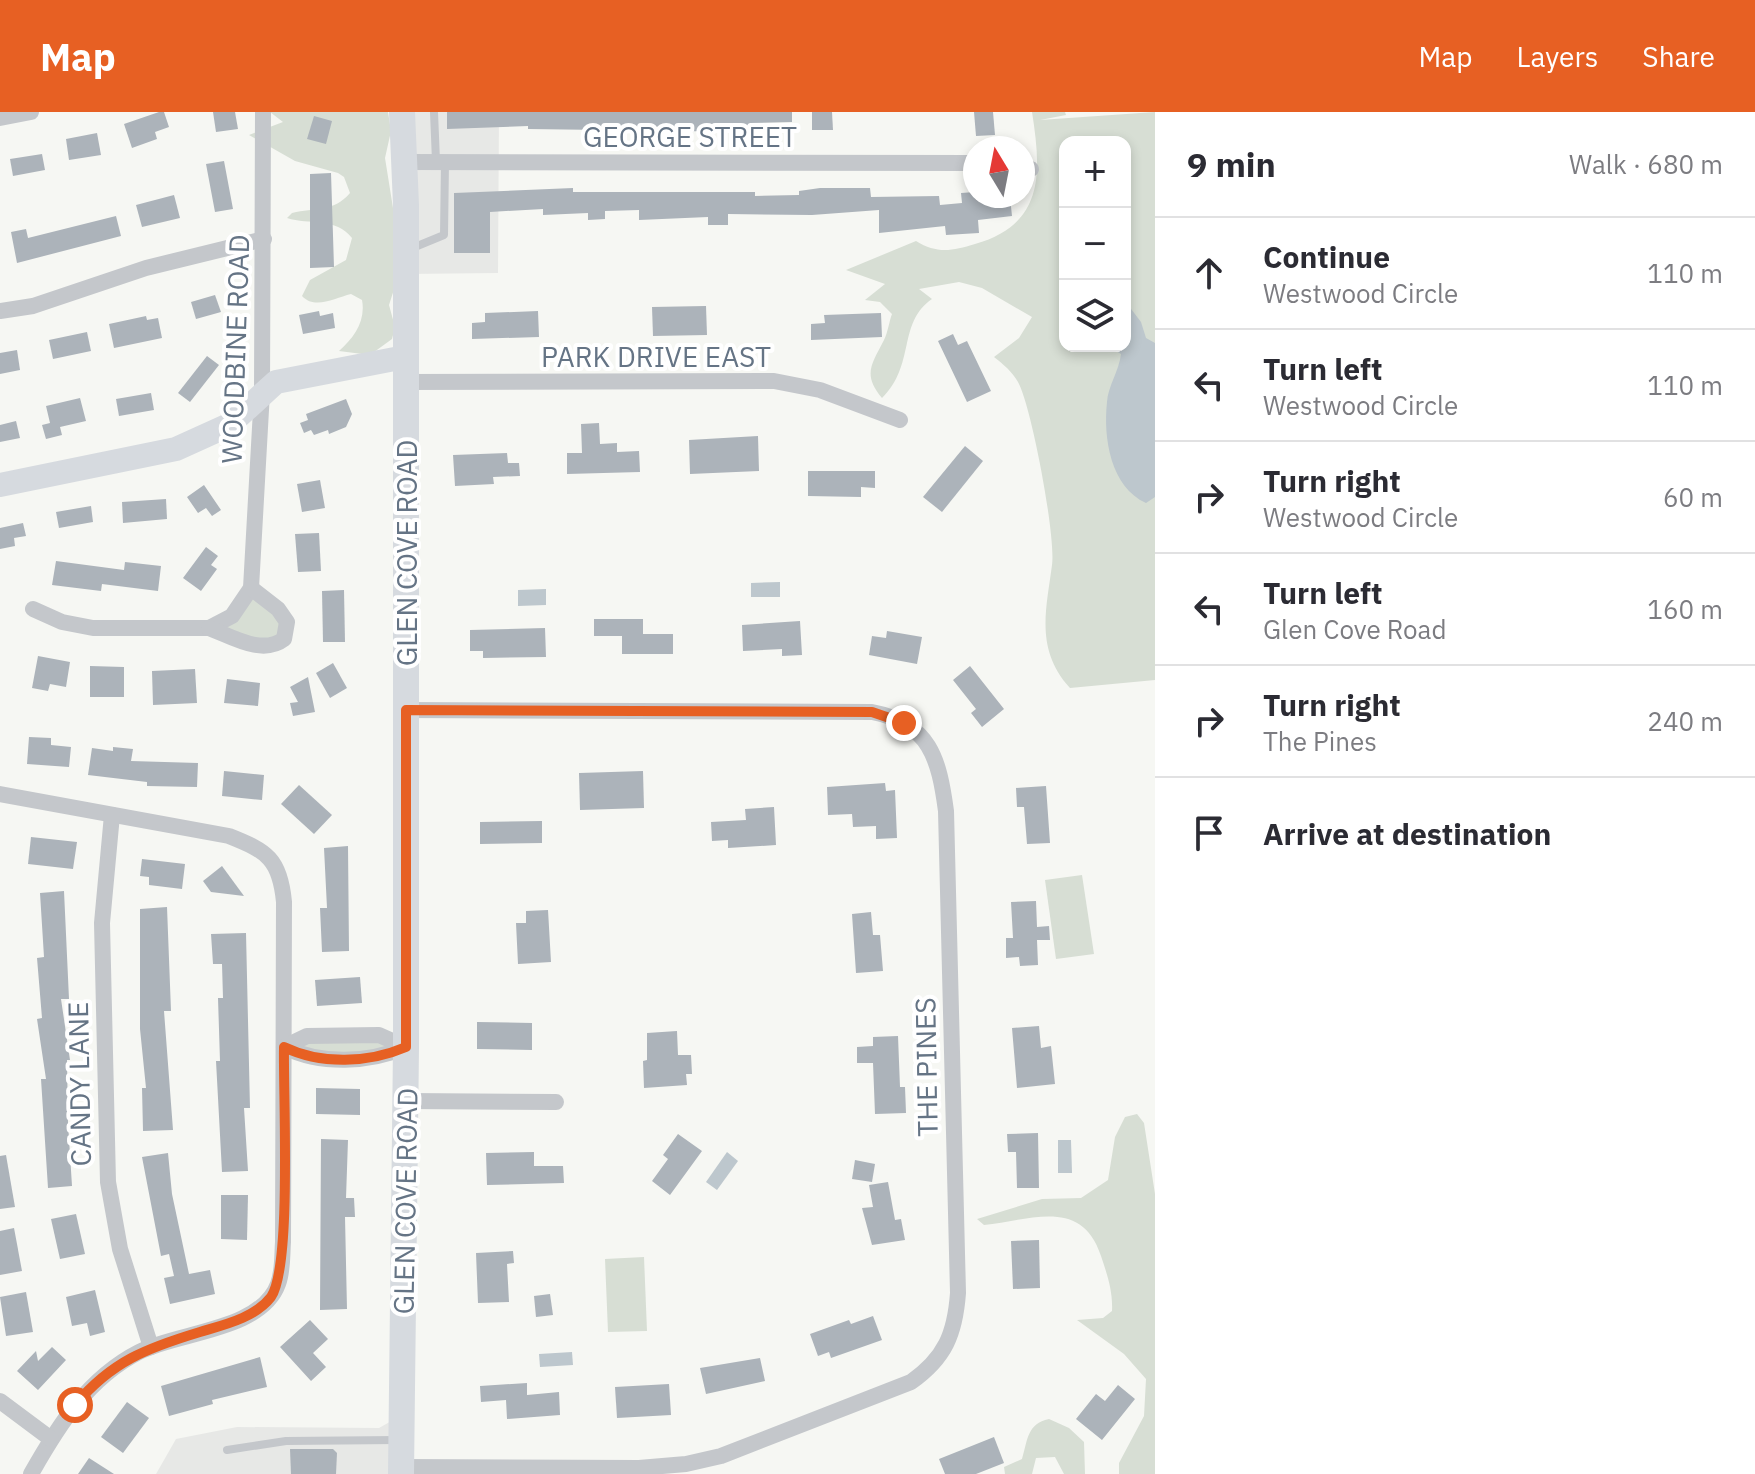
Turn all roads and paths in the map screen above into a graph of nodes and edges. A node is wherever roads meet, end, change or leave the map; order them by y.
1 (31, 112) edge
2 (263, 112) edge
3 (402, 112) edge
4 (434, 112) edge
5 (0, 118) edge
6 (405, 162) junction
7 (440, 162) junction
8 (963, 163) edge
9 (264, 239) junction
10 (406, 251) junction
11 (0, 311) edge
12 (405, 370) junction
13 (262, 392) junction
14 (900, 420) dead end
15 (0, 485) edge
16 (251, 588) junction
17 (33, 609) dead end
18 (209, 628) junction
19 (406, 710) junction
20 (0, 794) edge
21 (112, 815) junction
22 (284, 1047) junction
23 (406, 1047) junction
24 (406, 1101) junction
25 (556, 1102) dead end
26 (151, 1347) junction
27 (0, 1401) edge
28 (51, 1439) junction
29 (402, 1440) junction
30 (227, 1450) dead end
31 (402, 1471) edge
32 (31, 1474) edge

1 - 5 street
2 - 9 street, WOODBINE ROAD
3 - 6 main road, GLEN COVE ROAD
4 - 7 lane
6 - 7 street, GEORGE STREET
6 - 10 main road, GLEN COVE ROAD
7 - 8 street, GEORGE STREET
7 - 10 lane
9 - 11 street
9 - 13 street, WOODBINE ROAD
10 - 12 main road, GLEN COVE ROAD
12 - 13 street
12 - 14 street, PARK DRIVE EAST
12 - 19 main road, GLEN COVE ROAD
13 - 15 street
13 - 16 street, WOODBINE ROAD
16 - 18 street
16 - 18 street
17 - 18 street
19 - 23 main road, GLEN COVE ROAD
19 - 31 street, THE PINES
20 - 21 street
21 - 22 street
21 - 26 street, CANDY LANE
22 - 23 street
22 - 26 street
23 - 24 main road, GLEN COVE ROAD
24 - 25 street
24 - 29 main road, GLEN COVE ROAD
26 - 28 street
27 - 28 street
28 - 32 street
29 - 30 lane
29 - 31 main road, GLEN COVE ROAD

